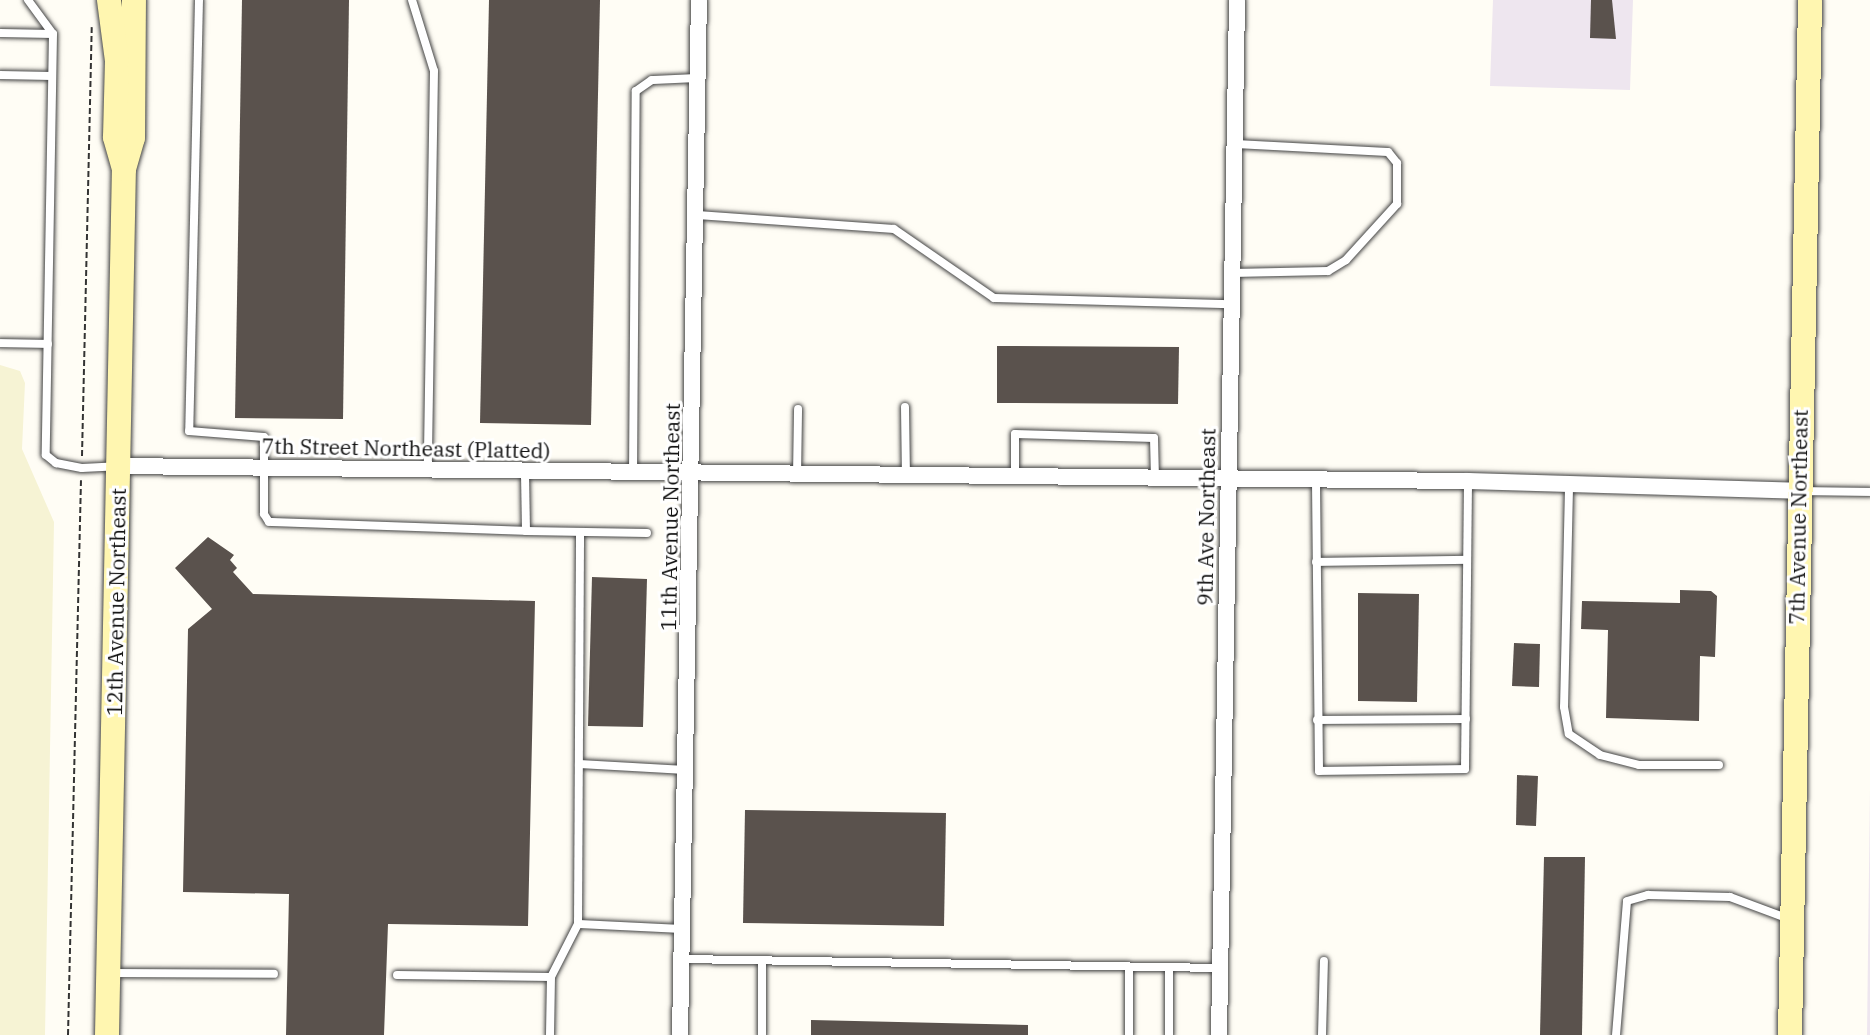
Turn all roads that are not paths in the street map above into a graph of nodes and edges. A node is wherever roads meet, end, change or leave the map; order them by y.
1 (28, 0) edge
2 (109, 0) edge
3 (134, 0) edge
4 (199, 0) edge
5 (412, 0) edge
6 (699, 0) edge
7 (1237, 0) edge
8 (1810, 0) edge
9 (0, 33) edge
10 (53, 34) junction
11 (0, 75) edge
12 (52, 76) junction
13 (698, 78) junction
14 (1235, 144) junction
15 (124, 169) junction
16 (698, 215) junction
17 (1232, 273) junction
18 (1231, 304) junction
19 (0, 343) edge
20 (48, 344) junction
21 (905, 406) dead end
22 (798, 409) dead end
23 (118, 466) junction
24 (266, 469) junction
25 (428, 470) junction
26 (525, 472) junction
27 (633, 475) junction
28 (694, 476) junction
29 (797, 477) junction
30 (906, 478) junction
31 (1015, 479) junction
32 (1155, 480) junction
33 (1229, 481) junction
34 (1468, 481) junction
35 (1316, 483) junction
36 (1569, 488) junction
37 (1798, 491) junction
38 (1870, 492) edge
39 (526, 531) junction
40 (580, 532) junction
41 (647, 533) dead end
42 (1467, 560) junction
43 (1316, 562) junction
44 (1466, 719) junction
45 (1317, 720) junction
46 (579, 764) junction
47 (1719, 765) dead end
48 (687, 770) junction
49 (1793, 921) junction
50 (578, 924) junction
51 (683, 929) junction
52 (682, 959) junction
53 (762, 960) junction
54 (1324, 961) dead end
55 (1129, 967) junction
56 (1169, 967) junction
57 (1220, 968) junction
58 (110, 973) junction
59 (274, 974) dead end
60 (397, 975) dead end
61 (551, 977) junction
62 (107, 1035) edge
63 (550, 1035) edge
64 (680, 1035) edge
65 (762, 1035) edge
66 (1130, 1035) edge
67 (1169, 1035) edge
68 (1219, 1035) edge
69 (1322, 1035) edge
70 (1616, 1035) edge
71 (1790, 1035) edge

1 - 10 lane
2 - 15 main road, 12th Avenue Northeast
3 - 15 main road, 12th Avenue Northeast
4 - 24 lane
5 - 25 lane
6 - 13 street, 11th Avenue Northeast
7 - 14 street, 9th Ave Northeast
8 - 37 main road, 7th Avenue Northeast
9 - 10 lane
10 - 12 lane
11 - 12 lane
12 - 20 lane
13 - 16 street, 11th Avenue Northeast
13 - 27 lane
14 - 17 street, 9th Ave Northeast
14 - 17 lane
15 - 23 main road, 12th Avenue Northeast
16 - 18 lane
16 - 28 street, 11th Avenue Northeast
17 - 18 street, 9th Ave Northeast
18 - 33 street, 9th Ave Northeast
19 - 20 lane
20 - 23 lane
21 - 30 lane
22 - 29 lane
23 - 24 street, 7th Street Northeast (Platted)
23 - 58 main road, 12th Avenue Northeast
24 - 25 street, 7th Street Northeast (Platted)
24 - 39 lane
25 - 26 street, 7th Street Northeast (Platted)
26 - 27 street, 7th Street Northeast (Platted)
26 - 39 lane
27 - 28 street, 7th Street Northeast (Platted)
28 - 29 street, 7th Street Northeast (Platted)
28 - 48 street, 11th Avenue Northeast
29 - 30 street, 7th Street Northeast (Platted)
30 - 31 street, 7th Street Northeast (Platted)
31 - 32 street, 7th Street Northeast (Platted)
31 - 32 lane
32 - 33 street, 7th Street Northeast (Platted)
33 - 35 street, 7th Street Northeast (Platted)
33 - 57 street, 9th Ave Northeast
34 - 35 street, 7th Street Northeast (Platted)
34 - 36 street, 7th Street Northeast (Platted)
34 - 42 lane
35 - 43 lane
36 - 37 street, 7th Street Northeast (Platted)
36 - 47 lane
37 - 38 lane
37 - 49 main road, 7th Avenue Northeast
39 - 40 lane
40 - 41 lane
40 - 46 lane
42 - 43 lane
42 - 44 lane
43 - 45 lane
44 - 45 lane
44 - 45 lane
46 - 48 lane
46 - 50 lane
48 - 51 street, 11th Avenue Northeast
49 - 70 lane
49 - 71 main road, 7th Avenue Northeast
50 - 51 lane
50 - 61 lane
51 - 52 street, 11th Avenue Northeast
52 - 53 lane
52 - 64 street, 11th Avenue Northeast
53 - 55 lane
53 - 65 lane
54 - 69 lane
55 - 56 lane
55 - 66 lane
56 - 57 lane
56 - 67 lane
57 - 68 street, 9th Ave Northeast
58 - 59 lane
58 - 62 main road, 12th Avenue Northeast
60 - 61 lane
61 - 63 lane

